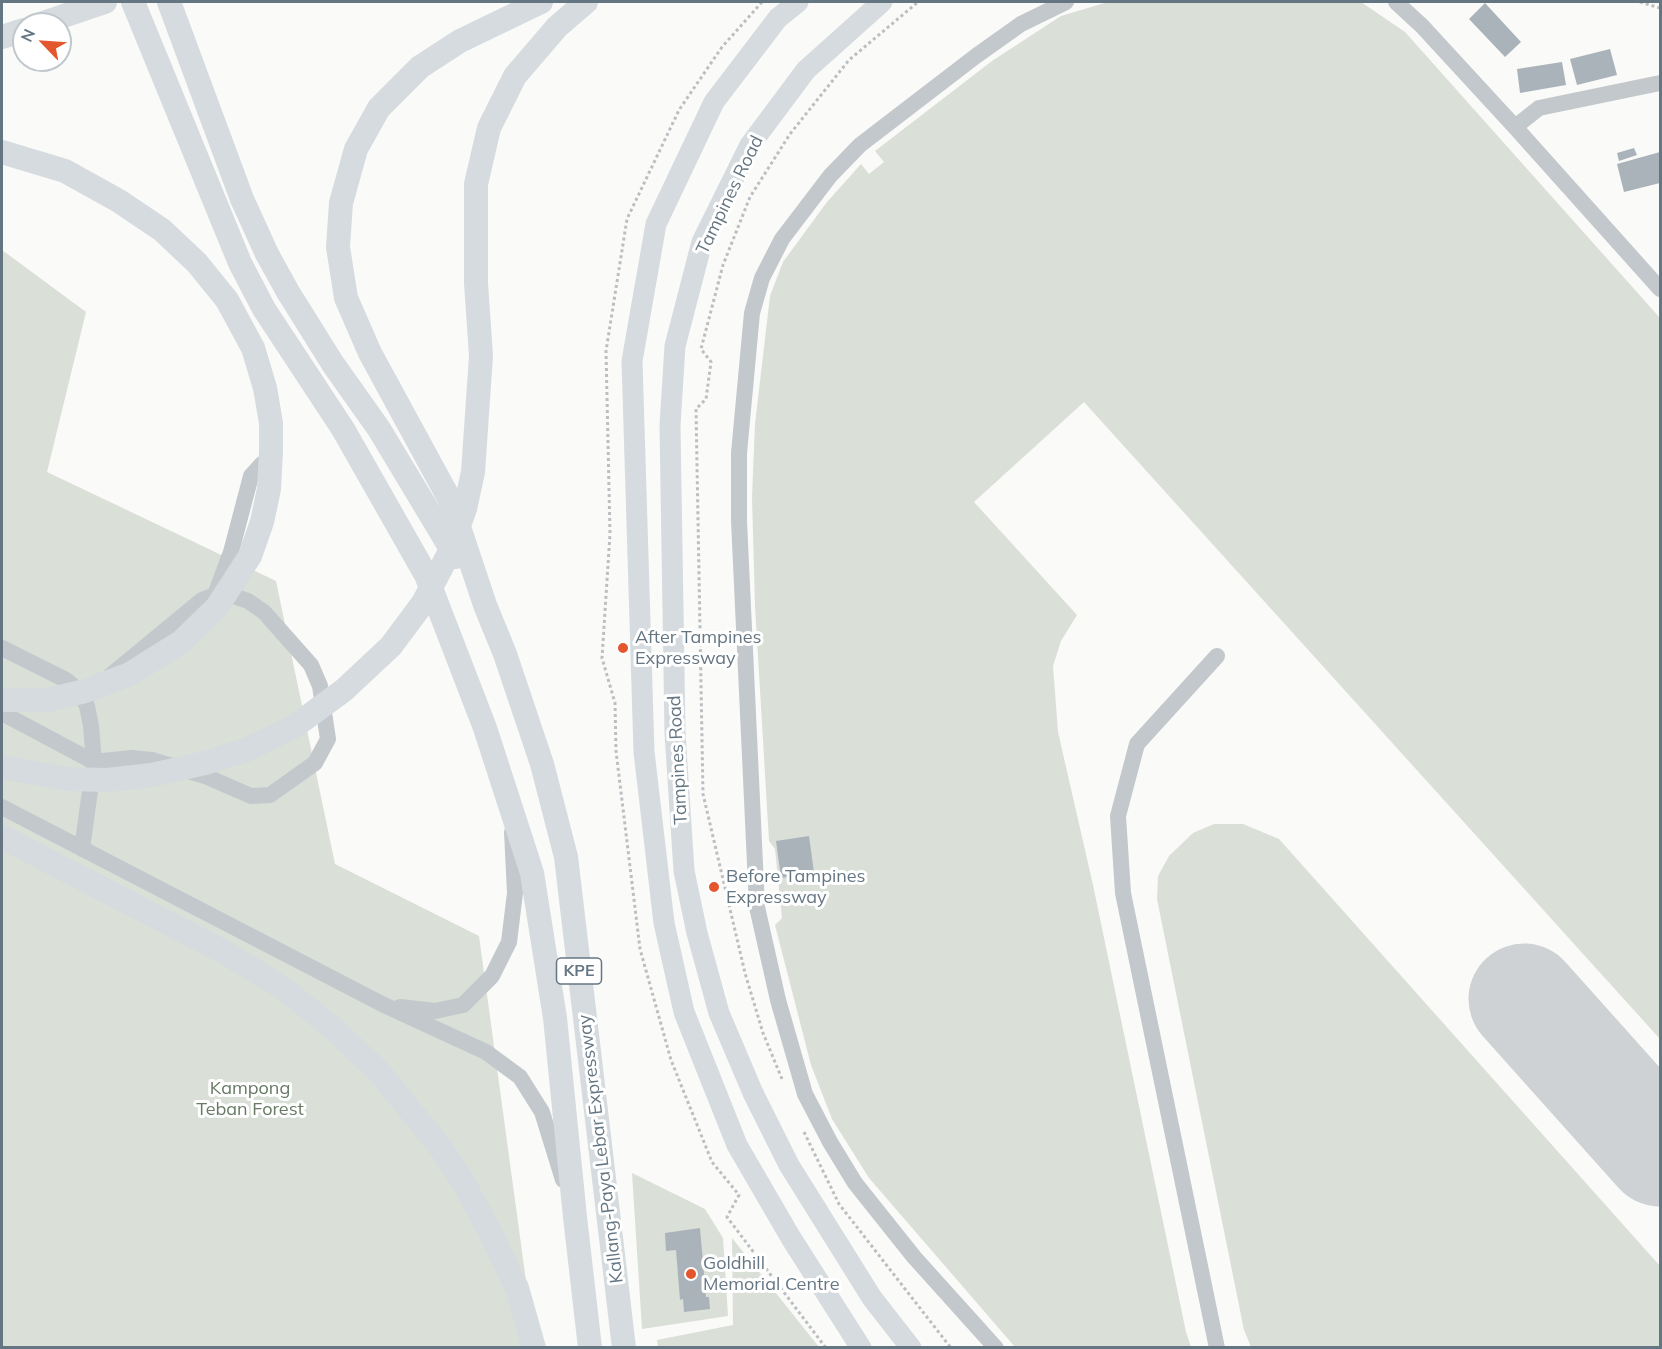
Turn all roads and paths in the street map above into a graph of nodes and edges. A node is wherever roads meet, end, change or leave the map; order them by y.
1 (105, 2) edge
2 (133, 2) edge
3 (169, 2) edge
4 (541, 2) edge
5 (586, 2) edge
6 (798, 2) edge
7 (882, 2) edge
8 (918, 2) edge
9 (1066, 2) edge
10 (1396, 2) edge
11 (1640, 2) edge
12 (1660, 8) edge
13 (72, 13) edge
14 (1660, 82) edge
15 (1515, 127) junction
16 (2, 152) edge
17 (1660, 289) edge
18 (274, 460) dead end
19 (215, 595) junction
20 (485, 605) junction
21 (2, 648) edge
22 (1217, 656) dead end
23 (83, 698) junction
24 (2, 699) edge
25 (2, 713) edge
26 (94, 762) junction
27 (2, 767) edge
28 (2, 807) edge
29 (510, 809) junction
30 (2, 837) edge
31 (82, 849) junction
32 (384, 1005) junction
33 (785, 1086) dead end
34 (803, 1128) dead end
35 (739, 1195) dead end
36 (574, 1217) junction
37 (534, 1347) edge
38 (590, 1347) edge
39 (624, 1347) edge
40 (826, 1347) edge
41 (861, 1347) edge
42 (911, 1347) edge
43 (951, 1347) edge
44 (996, 1347) edge
45 (1217, 1347) edge

1 - 13 highway
2 - 29 highway, KPE
3 - 20 highway
4 - 20 highway
5 - 27 highway
6 - 41 main road, Tampines Road
7 - 42 main road, Tampines Road
8 - 33 path
9 - 44 lane
10 - 15 lane
11 - 12 path
14 - 15 lane
15 - 17 lane
16 - 24 highway
18 - 19 lane
19 - 23 lane
19 - 26 lane
20 - 39 highway, Kallang-Paya Lebar Expressway / KPE
21 - 23 lane
22 - 45 lane
23 - 26 lane
25 - 26 lane
26 - 31 lane
28 - 31 lane
29 - 32 lane
29 - 36 highway, KPE
30 - 37 highway
31 - 32 lane
32 - 36 lane
34 - 43 path
35 - 40 path
36 - 38 highway, KPE

